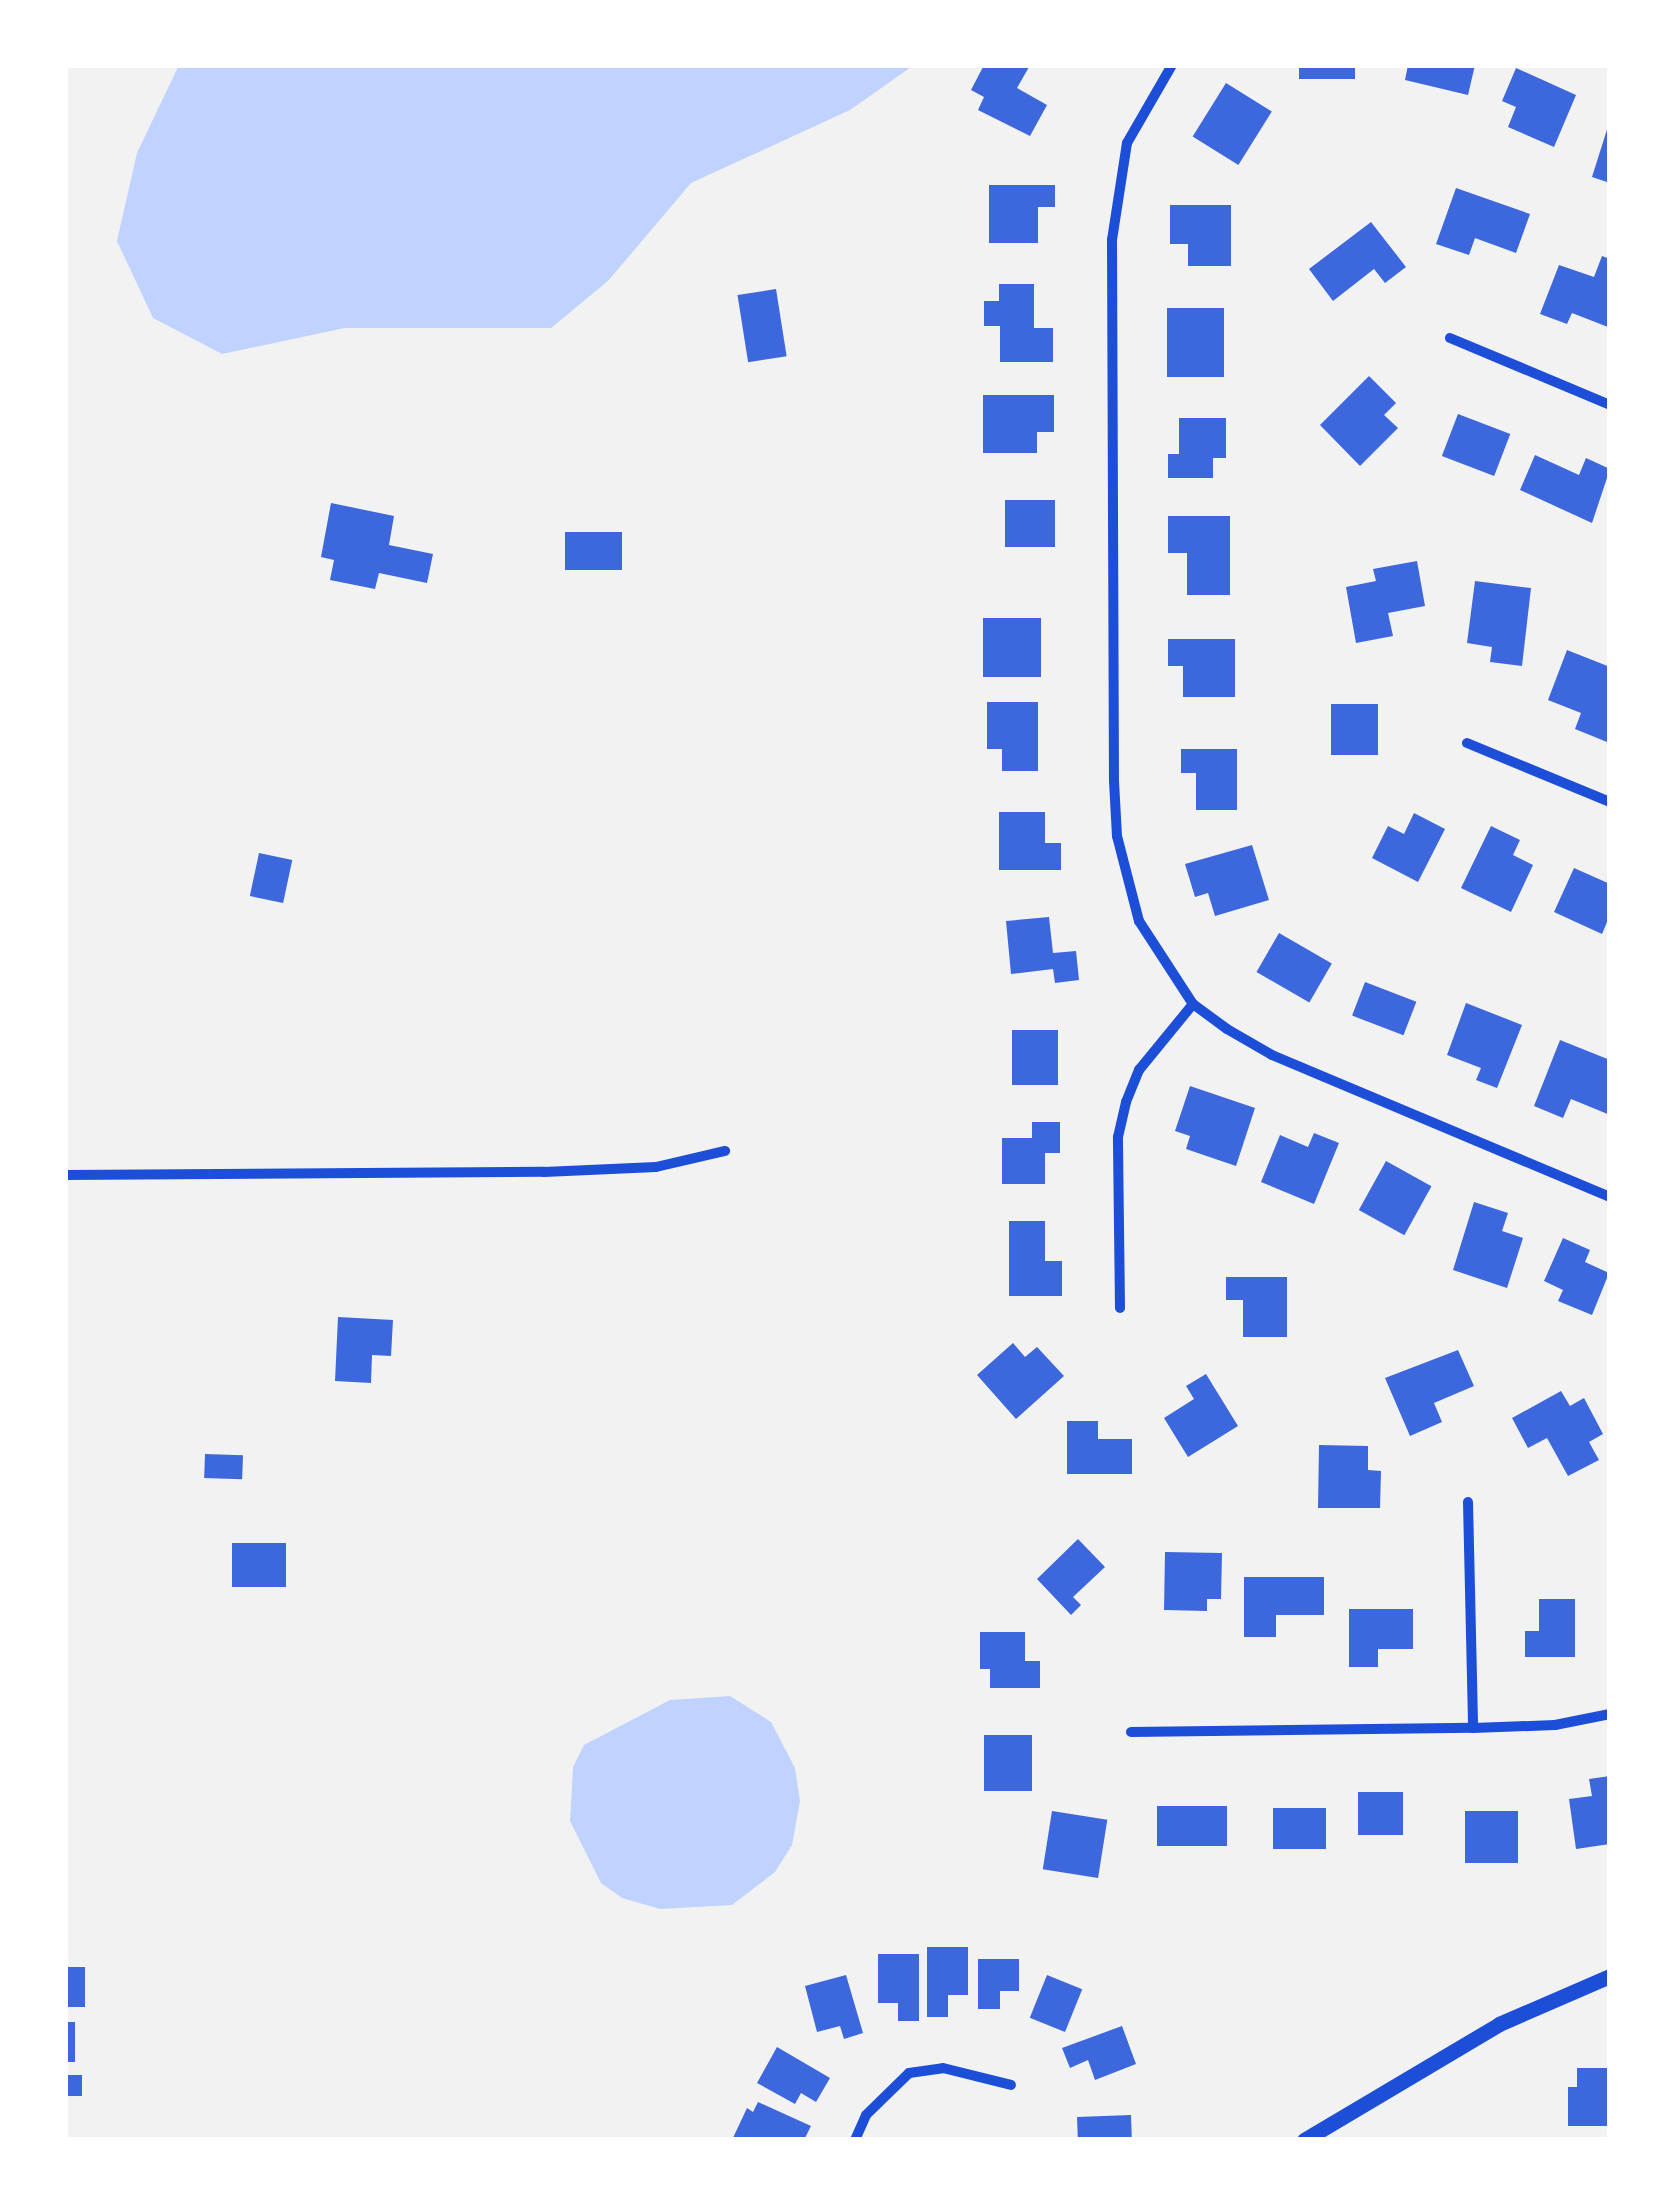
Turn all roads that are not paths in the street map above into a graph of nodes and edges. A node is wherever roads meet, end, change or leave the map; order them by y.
1 (1172, 65) edge
2 (1450, 338) dead end
3 (1610, 404) edge
4 (1467, 742) dead end
5 (1610, 802) edge
6 (1193, 1004) junction
7 (726, 1151) dead end
8 (65, 1175) edge
9 (1610, 1197) edge
10 (1120, 1308) dead end
11 (1468, 1502) dead end
12 (1610, 1714) edge
13 (1472, 1728) junction
14 (1132, 1732) dead end
15 (1610, 1976) edge
16 (1011, 2085) dead end
17 (855, 2140) edge
18 (1304, 2140) edge

1 - 6 street
2 - 3 street
4 - 5 street
6 - 9 street
6 - 10 street
7 - 8 street
11 - 13 street
12 - 13 street
13 - 14 street
15 - 18 main road
16 - 17 street

